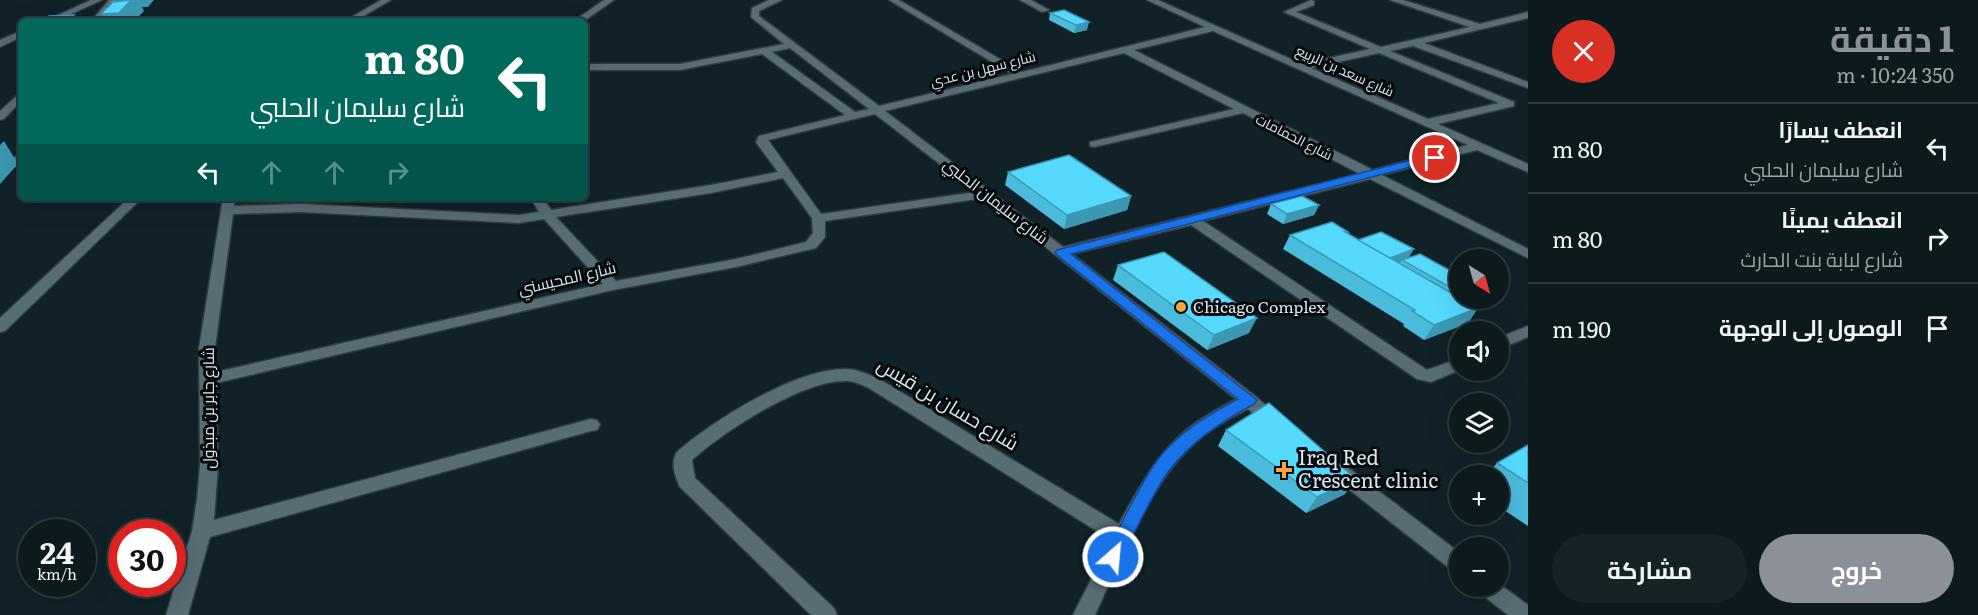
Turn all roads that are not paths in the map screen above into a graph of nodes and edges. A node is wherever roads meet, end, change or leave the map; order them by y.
1 (98, 0) edge
2 (112, 0) edge
3 (387, 0) edge
4 (610, 0) edge
5 (778, 0) edge
6 (893, 0) edge
7 (1024, 0) edge
8 (1151, 0) edge
9 (1394, 0) edge
10 (1311, 3) dead end
11 (1045, 10) dead end
12 (1528, 15) edge
13 (56, 18) edge
14 (98, 18) edge
15 (354, 18) edge
16 (583, 18) edge
17 (1478, 26) junction
18 (1213, 28) junction
19 (18, 35) edge
20 (1414, 43) junction
21 (0, 44) edge
22 (792, 45) junction
23 (1126, 50) junction
24 (1377, 50) junction
25 (766, 52) junction
26 (588, 67) edge
27 (1300, 67) junction
28 (1020, 75) junction
29 (1528, 85) edge
30 (18, 98) edge
31 (877, 109) junction
32 (1243, 110) junction
33 (853, 116) junction
34 (0, 117) edge
35 (1427, 123) junction
36 (1094, 144) dead end
37 (1478, 146) junction
38 (18, 160) edge
39 (0, 163) edge
40 (1528, 168) edge
41 (786, 174) junction
42 (1369, 175) junction
43 (987, 194) junction
44 (133, 201) edge
45 (539, 201) edge
46 (228, 204) edge
47 (548, 216) junction
48 (818, 218) junction
49 (1194, 220) junction
50 (1061, 252) junction
51 (1528, 254) edge
52 (614, 286) junction
53 (0, 327) edge
54 (1528, 331) edge
55 (1509, 340) edge
56 (1449, 368) edge
57 (206, 380) junction
58 (1249, 400) junction
59 (591, 425) dead end
60 (1286, 429) edge
61 (1322, 458) edge
62 (202, 531) junction
63 (1123, 537) junction
64 (1449, 556) edge
65 (1501, 597) edge
66 (177, 615) edge
67 (826, 615) edge
68 (1084, 615) edge
69 (1524, 615) edge

1 - 13 street
2 - 14 street
3 - 15 street
4 - 16 street
5 - 22 street, شارع سليمان الحلبي
6 - 28 street
7 - 11 street
8 - 18 street, شارع سعد بن الربيع
9 - 17 street
10 - 24 street
12 - 17 street
17 - 20 street
18 - 23 street, شارع سهل بن عدي
18 - 27 street, شارع سعد بن الربيع
19 - 21 street
20 - 24 street
20 - 29 street
22 - 25 street
22 - 31 street, شارع سليمان الحلبي
23 - 28 street, شارع سهل بن عدي
23 - 32 street, شارع الحمامات
24 - 27 street
24 - 35 street
25 - 26 street
25 - 33 street
27 - 35 street, شارع سعد بن الربيع
28 - 31 street, شارع سهل بن عدي
30 - 34 street
31 - 33 street, شارع سهل بن عدي
31 - 43 street, شارع سليمان الحلبي
32 - 36 street
32 - 42 street, شارع الحمامات
33 - 41 street, شارع سهل بن عدي
35 - 37 street, شارع سعد بن الربيع
37 - 40 street, شارع سعد بن الربيع
37 - 42 street
38 - 39 street
41 - 47 street
41 - 48 street
42 - 49 street
42 - 51 street, شارع الحمامات
43 - 48 street
43 - 50 street, شارع سليمان الحلبي
44 - 53 street
45 - 47 street
46 - 47 street
46 - 57 street, شارع جابر بن مبذول
47 - 52 street
48 - 52 street, شارع المحيسني
49 - 50 street
49 - 56 street
50 - 58 street, شارع سليمان الحلبي
52 - 57 street, شارع المحيسني
54 - 55 street
57 - 62 street, شارع جابر بن مبذول
58 - 60 street, شارع سليمان الحلبي
58 - 63 street
59 - 62 street
61 - 64 street
62 - 66 street, شارع جابر بن مبذول
63 - 67 street, شارع حسان بن قيس
63 - 68 street
65 - 69 street

